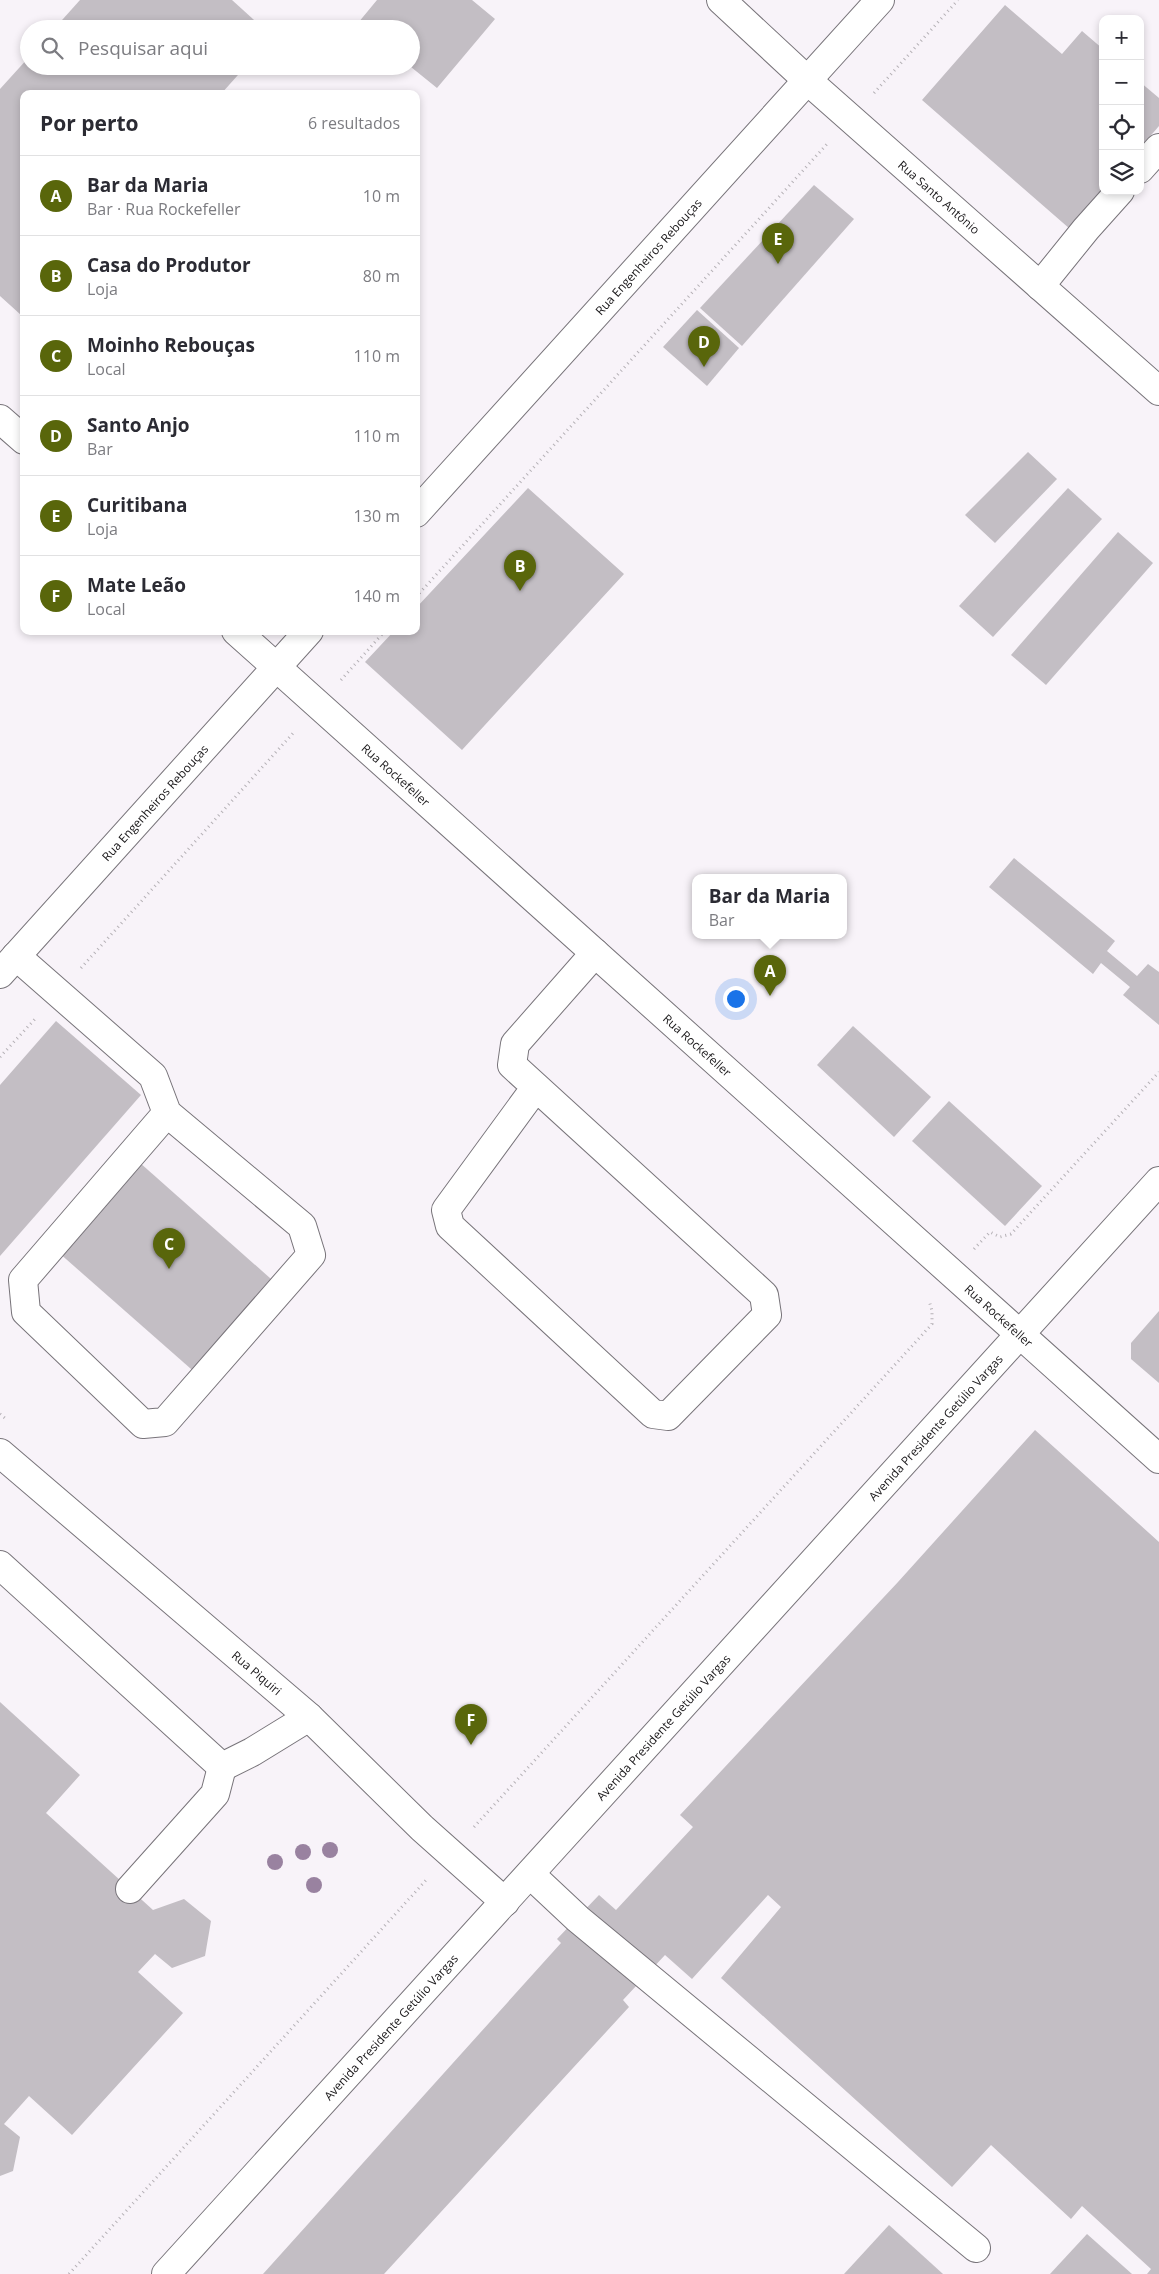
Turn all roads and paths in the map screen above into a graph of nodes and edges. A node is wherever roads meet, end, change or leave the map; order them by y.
1 (722, 0) edge
2 (880, 0) edge
3 (958, 0) edge
4 (807, 80) junction
5 (874, 93) dead end
6 (830, 141) dead end
7 (1159, 148) edge
8 (1144, 165) edge
9 (1116, 195) edge
10 (1040, 286) junction
11 (1159, 391) edge
12 (0, 419) edge
13 (20, 436) edge
14 (420, 509) edge
15 (420, 593) edge
16 (240, 635) edge
17 (305, 635) edge
18 (381, 635) edge
19 (276, 667) junction
20 (348, 672) dead end
21 (292, 734) dead end
22 (595, 953) junction
23 (8, 965) edge
24 (58, 993) junction
25 (0, 1057) edge
26 (1159, 1072) edge
27 (536, 1086) junction
28 (167, 1113) junction
29 (1159, 1181) edge
30 (990, 1232) dead end
31 (928, 1301) dead end
32 (1020, 1334) junction
33 (0, 1453) edge
34 (1159, 1459) edge
35 (0, 1565) edge
36 (310, 1717) junction
37 (222, 1767) junction
38 (472, 1829) dead end
39 (530, 1874) junction
40 (130, 1889) dead end
41 (417, 1890) dead end
42 (505, 1902) junction
43 (976, 2248) dead end
44 (69, 2274) edge
45 (166, 2274) edge

1 - 4 main road, Rua Santo Antônio
2 - 4 main road, Rua Engenheiros Rebouças
3 - 5 path
4 - 10 main road, Rua Santo Antônio
4 - 14 main road, Rua Engenheiros Rebouças
6 - 15 path
7 - 8 main road
9 - 10 main road
10 - 11 main road, Rua Santo Antônio
12 - 13 main road
16 - 19 main road, Rua Rockefeller
17 - 19 main road, Rua Engenheiros Rebouças
18 - 20 path
19 - 22 main road, Rua Rockefeller
19 - 23 main road, Rua Engenheiros Rebouças
21 - 24 path
22 - 27 main road
22 - 32 main road, Rua Rockefeller
23 - 24 main road
24 - 25 path
24 - 28 main road
26 - 30 path
27 - 27 main road
28 - 28 main road
29 - 32 main road, Avenida Presidente Getúlio Vargas
31 - 38 path
32 - 34 main road, Rua Rockefeller
32 - 39 main road, Avenida Presidente Getúlio Vargas
33 - 36 main road, Rua Piquiri
35 - 37 main road
36 - 37 main road
36 - 42 main road, Rua Piquiri
37 - 40 main road
39 - 42 main road, Avenida Presidente Getúlio Vargas
39 - 43 main road
41 - 44 path
42 - 45 main road, Avenida Presidente Getúlio Vargas

